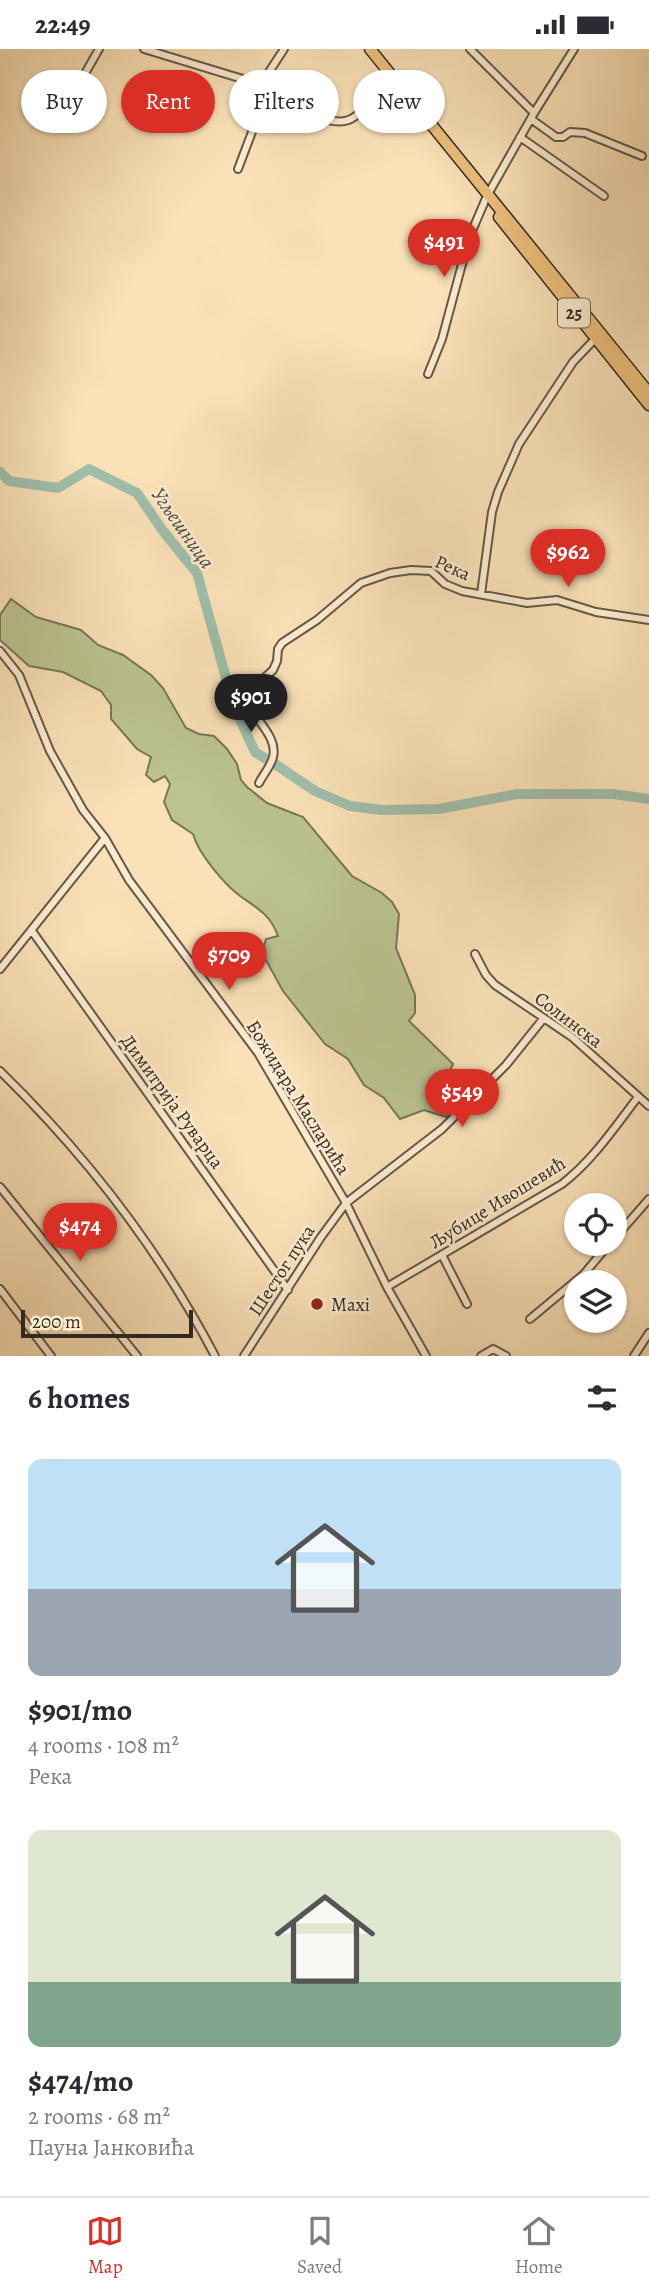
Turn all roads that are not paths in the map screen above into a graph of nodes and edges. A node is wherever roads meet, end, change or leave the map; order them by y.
1 (99, 49) edge
2 (144, 49) edge
3 (284, 49) edge
4 (370, 49) edge
5 (470, 49) edge
6 (574, 49) edge
7 (87, 70) edge
8 (270, 70) edge
9 (387, 70) edge
10 (229, 75) edge
11 (532, 116) junction
12 (252, 133) edge
13 (438, 133) edge
14 (520, 137) junction
15 (642, 156) dead end
16 (238, 169) dead end
17 (604, 196) dead end
18 (488, 197) junction
19 (595, 339) junction
20 (428, 374) dead end
21 (649, 393) edge
22 (649, 405) edge
23 (481, 594) junction
24 (649, 620) edge
25 (0, 651) edge
26 (259, 783) dead end
27 (105, 838) junction
28 (32, 931) junction
29 (475, 954) dead end
30 (0, 969) edge
31 (543, 1019) junction
32 (0, 1071) edge
33 (638, 1097) junction
34 (649, 1106) edge
35 (0, 1188) edge
36 (649, 1199) edge
37 (346, 1203) junction
38 (627, 1224) edge
39 (442, 1255) junction
40 (599, 1256) edge
41 (387, 1287) junction
42 (0, 1289) edge
43 (288, 1290) junction
44 (467, 1304) dead end
45 (530, 1319) dead end
46 (649, 1333) edge
47 (51, 1356) edge
48 (137, 1356) edge
49 (215, 1356) edge
50 (244, 1356) edge
51 (426, 1356) edge
52 (481, 1356) edge
53 (506, 1356) edge
54 (634, 1356) edge

1 - 7 street
2 - 10 street
3 - 8 street
4 - 9 main road, 25
5 - 11 street
6 - 11 street
11 - 14 street
11 - 15 street
12 - 16 street
13 - 18 main road, 25
14 - 17 street
14 - 18 street
18 - 19 main road, 25
18 - 20 street
18 - 21 main road, 25
19 - 22 main road, 25
19 - 23 street
23 - 24 street, Река
23 - 26 street, Река
25 - 27 street, Божидара Масларића
27 - 28 street
27 - 37 street, Божидара Масларића
28 - 30 street
28 - 43 street, Димитрија Руварца
29 - 31 street, Солинска
31 - 33 street, Солинска
31 - 37 street, Шестог пука
32 - 49 street
33 - 34 street, Солинска
33 - 39 street, Љубице Ивошевић
35 - 48 street
36 - 38 street
37 - 41 street, Божидара Масларића
37 - 43 street, Шестог пука
39 - 41 street, Љубице Ивошевић
39 - 44 street
40 - 45 street
41 - 51 street, Божидара Масларића
42 - 47 street
43 - 50 street, Шестог пука
46 - 54 street
52 - 53 street

